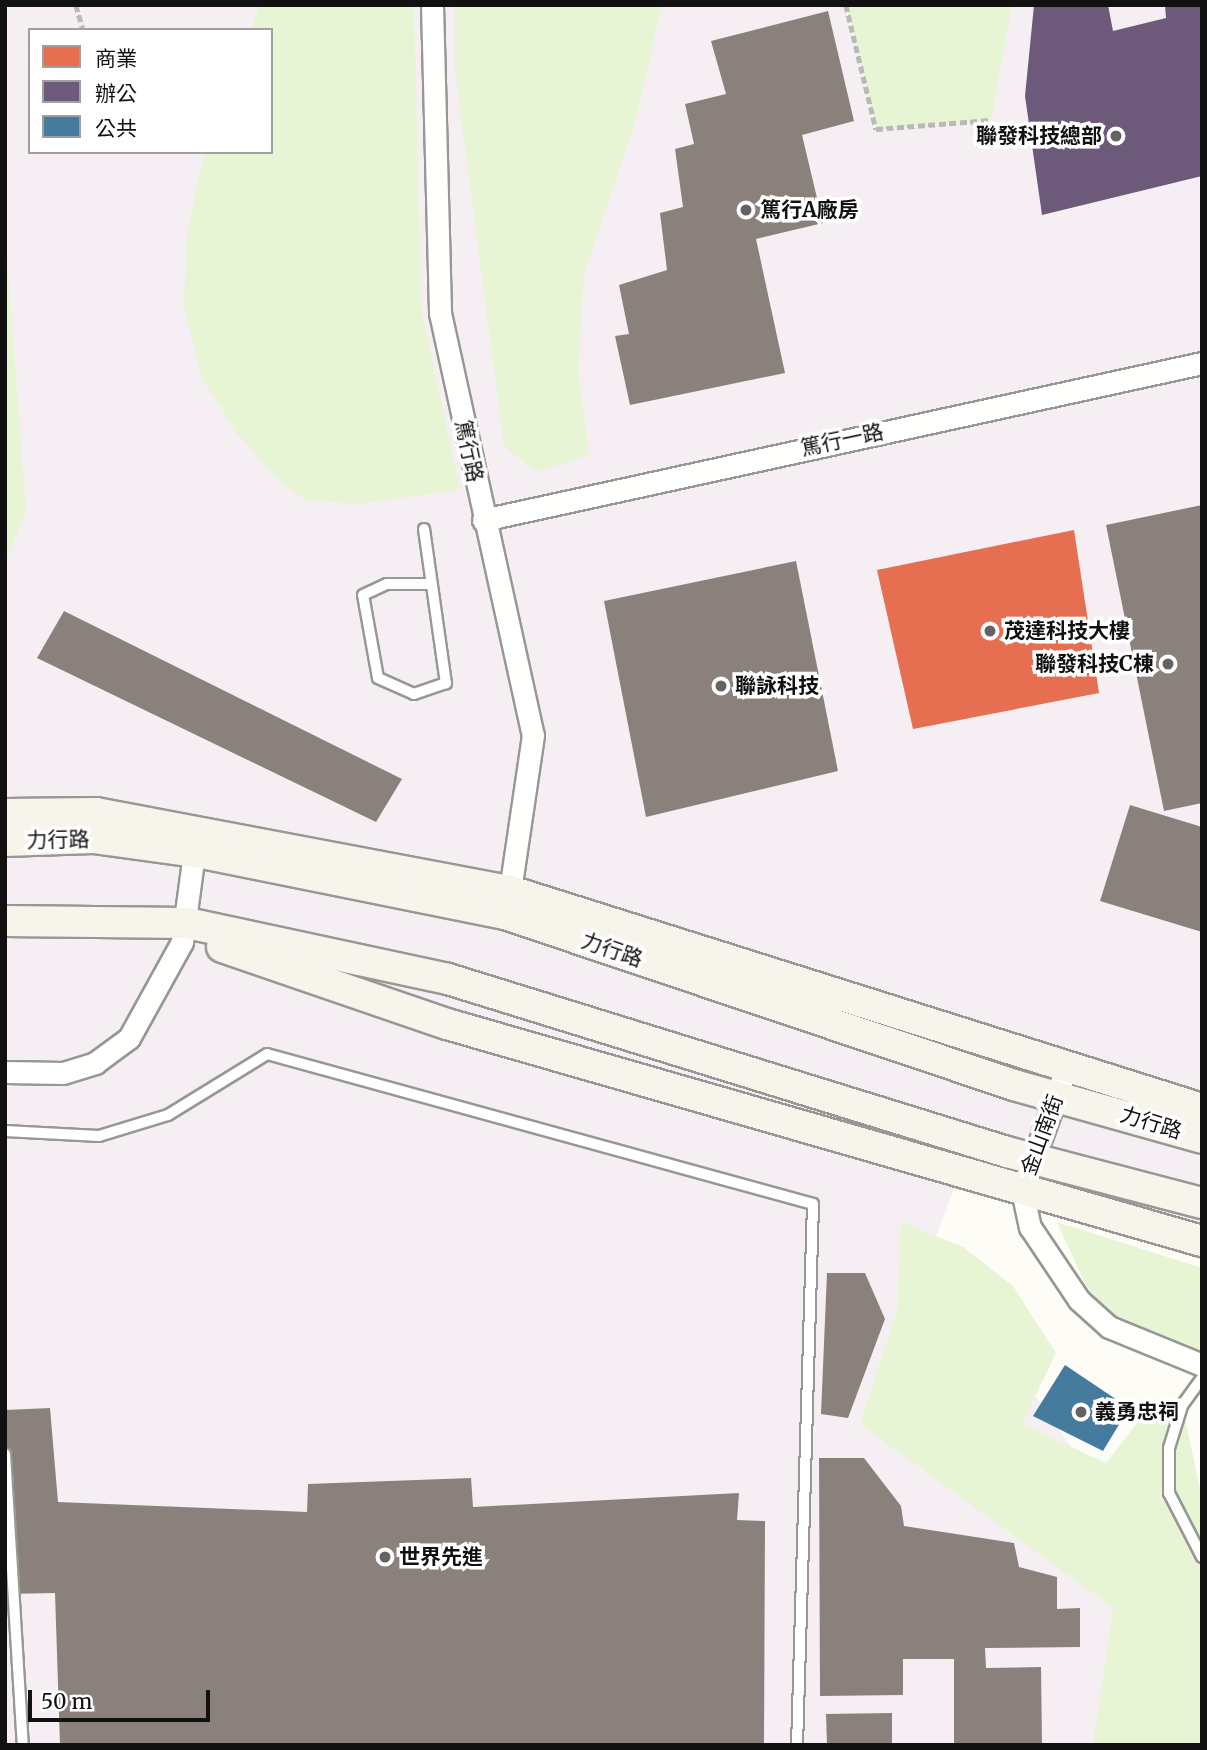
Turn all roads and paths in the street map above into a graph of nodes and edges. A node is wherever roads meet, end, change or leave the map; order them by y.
1 (76, 5) edge
2 (432, 5) edge
3 (846, 5) edge
4 (82, 28) edge
5 (991, 120) dead end
6 (1202, 363) edge
7 (483, 520) junction
8 (424, 529) dead end
9 (428, 584) junction
10 (5, 814) edge
11 (5, 841) edge
12 (196, 841) junction
13 (510, 891) junction
14 (5, 921) edge
15 (185, 932) junction
16 (1067, 1066) junction
17 (5, 1072) edge
18 (1056, 1095) junction
19 (1202, 1109) edge
20 (5, 1131) edge
21 (1202, 1138) edge
22 (1033, 1159) junction
23 (1022, 1191) junction
24 (1202, 1203) edge
25 (1202, 1241) edge
26 (1202, 1365) edge
27 (1202, 1378) edge
28 (5, 1454) edge
29 (1202, 1557) edge
30 (23, 1745) edge
31 (797, 1745) edge

1 - 4 path
2 - 7 street, 篤行路
3 - 5 path
6 - 7 street, 篤行一路
7 - 13 street, 篤行路
8 - 9 lane
9 - 9 lane
10 - 12 street, 力行路
11 - 12 street, 力行路
12 - 13 street, 力行路
12 - 15 street
12 - 18 street, 力行路
13 - 16 street, 力行路
14 - 15 street
15 - 17 street
15 - 22 street
15 - 23 street
16 - 18 street, 金山南街
16 - 19 street, 力行路
18 - 21 street, 力行路
18 - 22 street, 金山南街
20 - 31 lane
22 - 23 street, 金山南街
22 - 24 street
23 - 25 street
23 - 26 street, 金山南街
27 - 29 lane
28 - 30 lane

